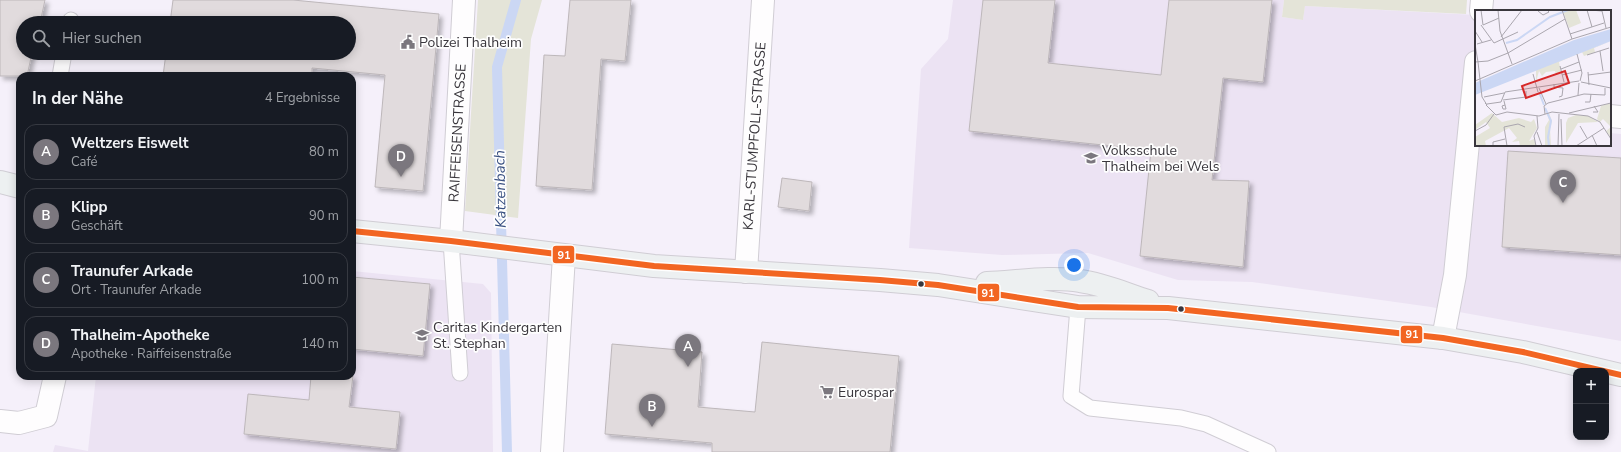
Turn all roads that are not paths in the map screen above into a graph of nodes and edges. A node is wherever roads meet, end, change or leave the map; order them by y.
1 (464, 0) edge
2 (763, 0) edge
3 (1482, 0) edge
4 (1481, 10) edge
5 (63, 60) edge
6 (61, 72) edge
7 (1475, 85) edge
8 (1474, 108) edge
9 (1611, 116) edge
10 (1621, 117) edge
11 (0, 182) edge
12 (16, 186) edge
13 (356, 231) edge
14 (451, 241) junction
15 (564, 256) junction
16 (746, 272) junction
17 (938, 285) junction
18 (1078, 307) junction
19 (1168, 308) junction
20 (1443, 338) junction
21 (460, 373) dead end
22 (1621, 375) edge
23 (54, 380) edge
24 (0, 421) edge
25 (552, 452) edge
26 (1268, 452) edge

1 - 14 street, RAIFFEISENSTRASSE
2 - 16 street, KARL-STUMPFOLL-STRASSE
3 - 4 street
5 - 6 lane
7 - 8 street
8 - 20 street
9 - 10 street
11 - 12 main road
13 - 14 main road
14 - 15 main road
14 - 21 lane
15 - 16 main road
15 - 25 street
16 - 17 main road
17 - 18 main road
17 - 19 main road
18 - 19 main road
18 - 26 lane
19 - 20 main road
20 - 22 main road
23 - 24 street

